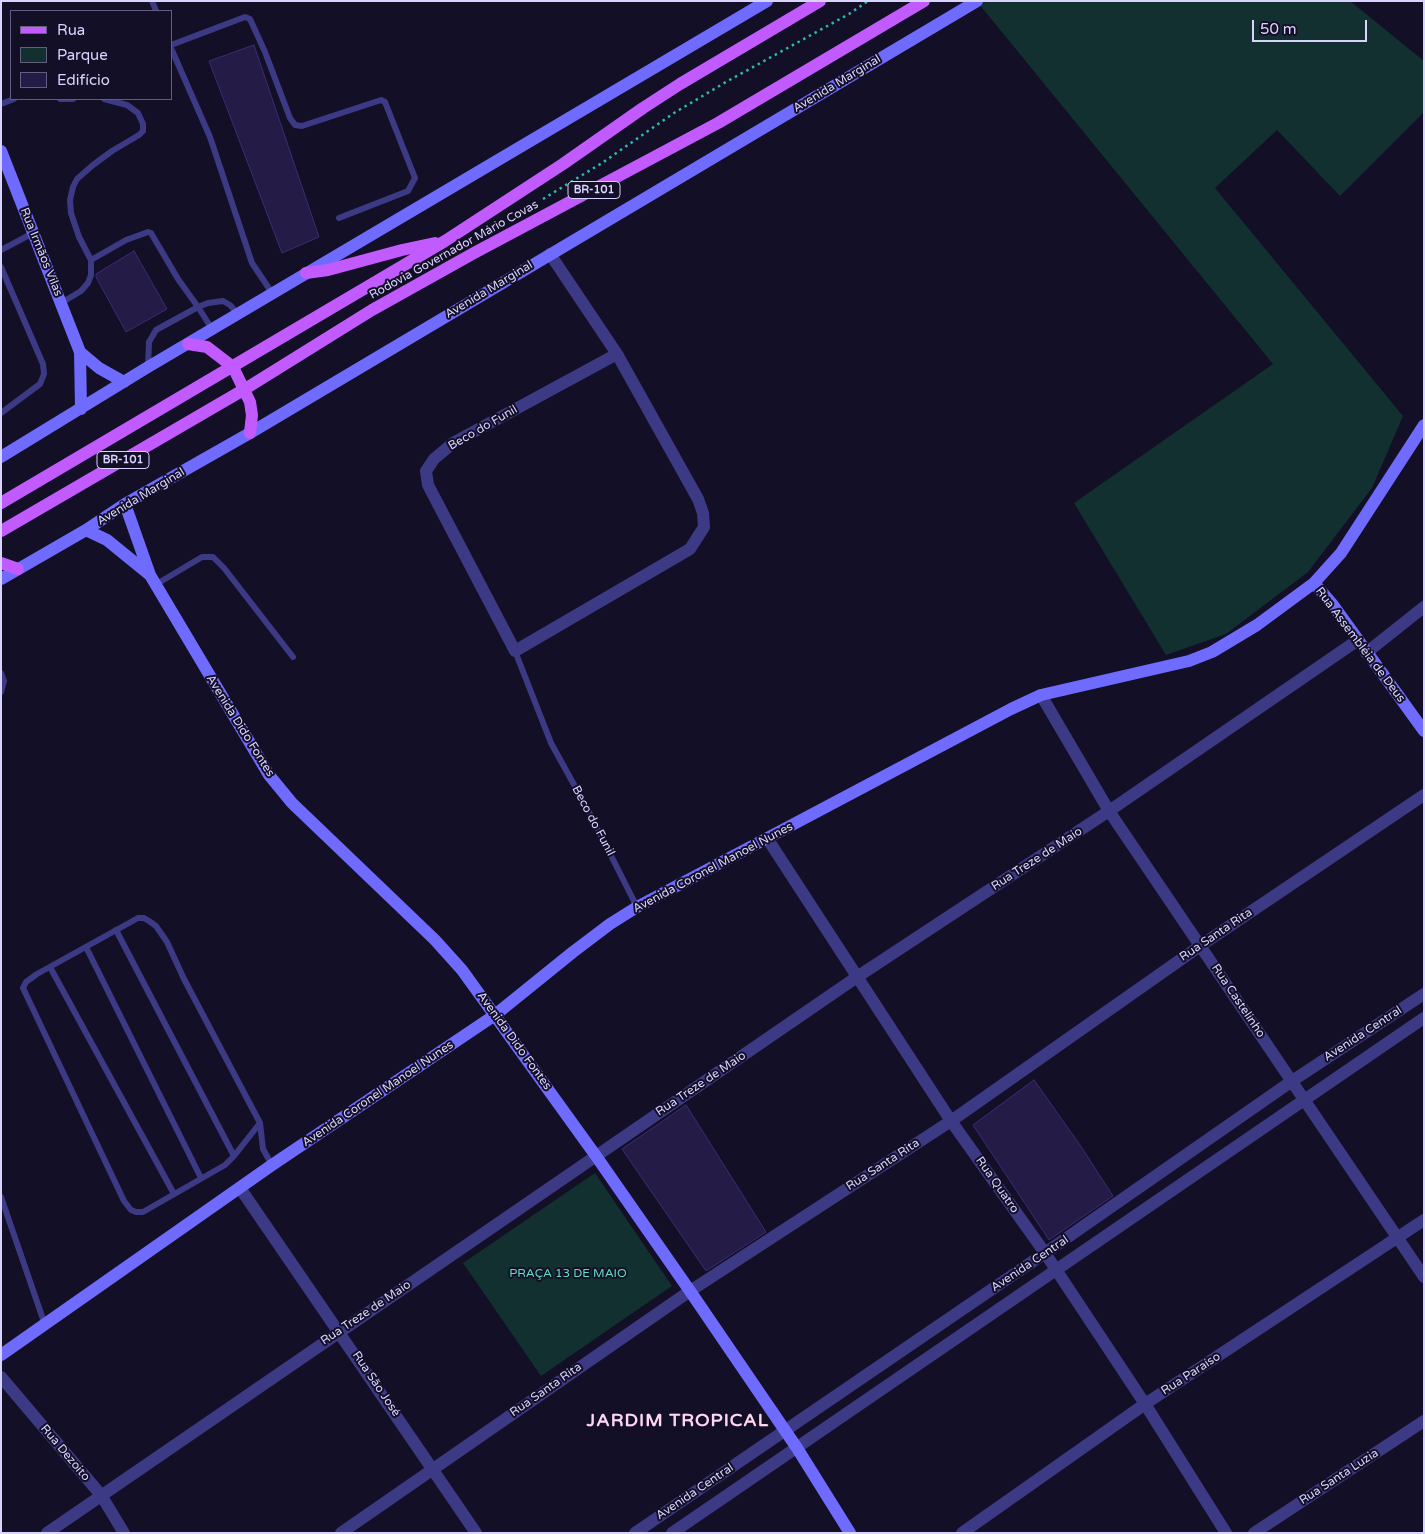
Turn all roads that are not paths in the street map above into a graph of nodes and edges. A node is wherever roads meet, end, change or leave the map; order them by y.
1 (767, 1) edge
2 (820, 1) edge
3 (924, 1) edge
4 (977, 1) edge
5 (172, 47) edge
6 (172, 49) edge
7 (108, 100) edge
8 (2, 157) edge
9 (339, 218) dead end
10 (33, 233) junction
11 (444, 241) junction
12 (1, 250) edge
13 (550, 254) junction
14 (91, 260) junction
15 (1, 267) edge
16 (306, 274) junction
17 (272, 294) junction
18 (61, 303) junction
19 (198, 307) junction
20 (238, 314) junction
21 (212, 329) junction
22 (188, 344) junction
23 (80, 352) junction
24 (617, 354) junction
25 (148, 366) junction
26 (233, 367) junction
27 (124, 382) junction
28 (245, 389) junction
29 (81, 409) junction
30 (1, 413) edge
31 (1424, 424) edge
32 (250, 433) junction
33 (1419, 443) edge
34 (1, 457) edge
35 (1, 503) edge
36 (125, 504) junction
37 (86, 530) junction
38 (1, 531) edge
39 (1, 563) edge
40 (18, 569) junction
41 (1, 580) edge
42 (153, 580) junction
43 (1314, 583) junction
44 (1424, 607) edge
45 (1358, 640) junction
46 (514, 652) junction
47 (1366, 653) junction
48 (293, 657) dead end
49 (1, 673) edge
50 (1, 692) edge
51 (1041, 696) junction
52 (1424, 731) edge
53 (1424, 795) edge
54 (1110, 811) junction
55 (767, 838) junction
56 (638, 908) junction
57 (116, 930) junction
58 (1200, 946) junction
59 (86, 947) junction
60 (50, 967) junction
61 (857, 977) junction
62 (1424, 994) edge
63 (495, 1015) junction
64 (1424, 1018) edge
65 (1292, 1081) junction
66 (1304, 1099) junction
67 (951, 1120) junction
68 (260, 1123) junction
69 (234, 1156) junction
70 (596, 1156) junction
71 (272, 1165) junction
72 (201, 1178) junction
73 (240, 1188) junction
74 (174, 1194) junction
75 (1, 1197) edge
76 (1424, 1220) edge
77 (1398, 1238) junction
78 (1045, 1253) junction
79 (1055, 1270) junction
80 (1424, 1277) edge
81 (690, 1291) junction
82 (45, 1325) junction
83 (339, 1331) junction
84 (2, 1354) edge
85 (1, 1377) edge
86 (1144, 1404) junction
87 (1424, 1421) edge
88 (784, 1431) junction
89 (797, 1448) junction
90 (433, 1468) junction
91 (101, 1495) junction
92 (47, 1533) edge
93 (124, 1533) edge
94 (341, 1533) edge
95 (476, 1533) edge
96 (635, 1533) edge
97 (672, 1533) edge
98 (850, 1533) edge
99 (962, 1533) edge
100 (1226, 1533) edge
101 (1254, 1533) edge

1 - 16 street
2 - 11 main road, Rodovia Governador Mário Covas / BR-101
3 - 28 main road, Rodovia Governador Mário Covas / BR-101
4 - 13 street, Avenida Marginal
5 - 9 lane
6 - 17 lane
7 - 14 lane
8 - 10 street, Rua Irmãos Vilas
10 - 12 lane
10 - 18 street, Rua Irmãos Vilas
11 - 16 main road
11 - 26 main road, Rodovia Governador Mário Covas / BR-101
13 - 24 street
13 - 32 street, Avenida Marginal
14 - 18 lane
14 - 19 lane
15 - 30 lane
16 - 17 street
17 - 20 street
18 - 23 street, Rua Irmãos Vilas
19 - 20 lane
19 - 21 lane
19 - 25 lane
20 - 21 street
21 - 22 street
22 - 25 street
22 - 26 main road
23 - 27 street, Rua Irmãos Vilas
23 - 29 street, Rua Irmãos Vilas
24 - 46 street
24 - 46 street, Beco do Funil
25 - 27 street
26 - 28 main road
26 - 35 main road, Rodovia Governador Mário Covas / BR-101
27 - 29 street
28 - 32 main road
28 - 38 main road, Rodovia Governador Mário Covas / BR-101
29 - 34 street
31 - 33 street, Avenida Coronel Manoel Nunes
32 - 36 street, Avenida Marginal
33 - 43 street, Avenida Coronel Manoel Nunes
36 - 37 street, Avenida Marginal
36 - 42 street, Avenida Dido Fontes
37 - 40 street, Avenida Marginal
37 - 42 street, Avenida Dido Fontes
39 - 40 main road
40 - 41 street, Avenida Marginal
42 - 48 lane
42 - 63 street, Avenida Dido Fontes
43 - 45 street, Rua Assembléia de Deus
43 - 51 street, Avenida Coronel Manoel Nunes
44 - 47 street
45 - 47 street, Rua Assembléia de Deus
45 - 54 street, Rua Treze de Maio
46 - 56 lane, Beco do Funil
47 - 52 street, Rua Assembléia de Deus
49 - 50 lane
51 - 54 street, Rua Castelinho
51 - 55 street, Avenida Coronel Manoel Nunes
53 - 58 street, Rua Santa Rita
54 - 58 street, Rua Castelinho
54 - 61 street, Rua Treze de Maio
55 - 56 street, Avenida Coronel Manoel Nunes
55 - 61 street, Rua Quatro
56 - 63 street, Avenida Coronel Manoel Nunes
57 - 59 lane
57 - 68 lane
57 - 69 lane
58 - 65 street, Rua Castelinho
58 - 67 street, Rua Santa Rita
59 - 60 lane
59 - 72 lane
60 - 74 lane
60 - 74 lane
61 - 67 street, Rua Quatro
61 - 70 street, Rua Treze de Maio
62 - 65 street, Avenida Central
63 - 70 street, Avenida Dido Fontes
63 - 71 street, Avenida Coronel Manoel Nunes
64 - 66 street, Avenida Central
65 - 66 street, Rua Castelinho
65 - 78 street, Avenida Central
66 - 77 street, Rua Castelinho
66 - 79 street, Avenida Central
67 - 78 street, Rua Quatro
67 - 81 street, Rua Santa Rita
68 - 69 lane
68 - 71 lane
69 - 72 lane
70 - 81 street, Avenida Dido Fontes
70 - 83 street, Rua Treze de Maio
71 - 73 street, Avenida Coronel Manoel Nunes
72 - 74 lane
73 - 82 street, Avenida Coronel Manoel Nunes
73 - 83 street, Rua São José
75 - 82 lane
76 - 77 street, Rua Paraíso
77 - 80 street, Rua Castelinho
77 - 86 street, Rua Paraíso
78 - 79 street, Rua Quatro
78 - 88 street, Avenida Central
79 - 86 street, Rua Quatro
79 - 89 street, Avenida Central
81 - 88 street, Avenida Dido Fontes
81 - 90 street, Rua Santa Rita
82 - 84 street, Avenida Coronel Manoel Nunes
83 - 90 street, Rua São José
83 - 91 street, Rua Treze de Maio
85 - 91 street, Rua Dezoito
86 - 99 street, Rua Paraíso
86 - 100 street, Rua Quatro
87 - 101 street, Rua Santa Luzia
88 - 89 street, Avenida Dido Fontes
88 - 96 street, Avenida Central
89 - 97 street, Avenida Central
89 - 98 street, Avenida Dido Fontes
90 - 94 street, Rua Santa Rita
90 - 95 street, Rua São José
91 - 92 street, Rua Treze de Maio
91 - 93 street, Rua Dezoito

